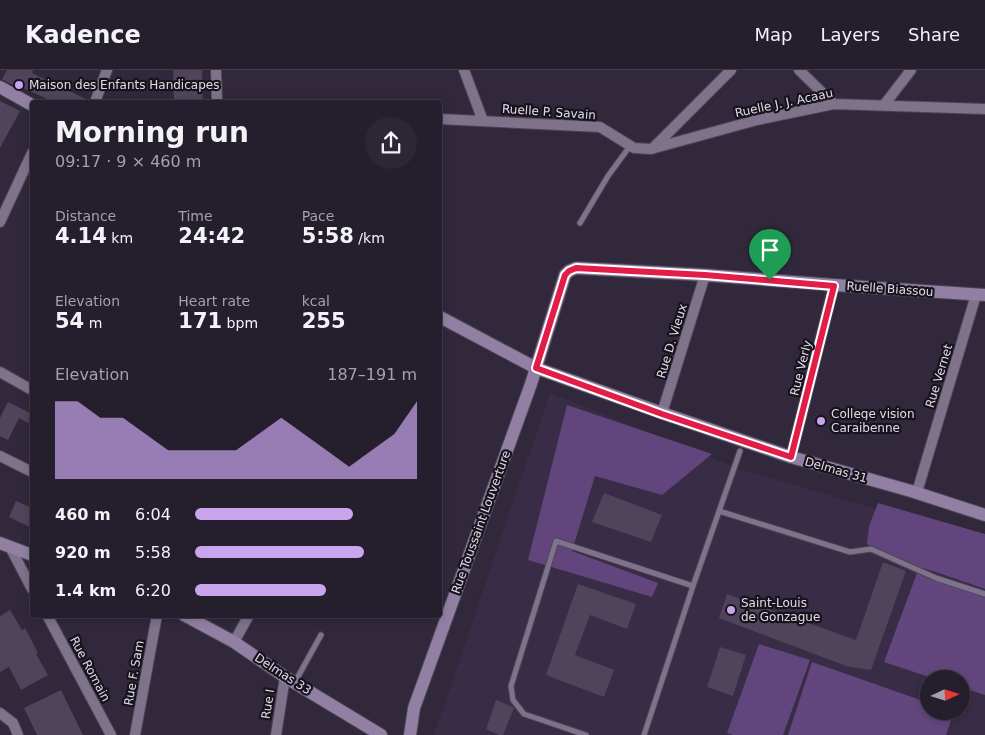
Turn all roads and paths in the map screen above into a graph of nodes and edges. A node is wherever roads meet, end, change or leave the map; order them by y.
1 (107, 70) edge
2 (216, 70) edge
3 (464, 70) edge
4 (731, 70) edge
5 (799, 70) edge
6 (911, 70) edge
7 (0, 87) edge
8 (97, 100) edge
9 (217, 100) edge
10 (30, 104) edge
11 (834, 104) junction
12 (884, 105) junction
13 (985, 110) edge
14 (442, 119) edge
15 (483, 121) junction
16 (630, 146) junction
17 (651, 149) junction
18 (30, 157) edge
19 (0, 222) edge
20 (580, 224) dead end
21 (705, 275) junction
22 (834, 286) junction
23 (980, 295) edge
24 (442, 318) edge
25 (536, 368) junction
26 (0, 372) edge
27 (30, 389) edge
28 (662, 414) junction
29 (741, 446) junction
30 (0, 456) edge
31 (791, 457) junction
32 (30, 471) edge
33 (917, 492) junction
34 (719, 511) junction
35 (985, 515) edge
36 (5, 545) edge
37 (30, 554) edge
38 (30, 586) edge
39 (693, 586) junction
40 (985, 594) edge
41 (49, 618) edge
42 (157, 618) edge
43 (190, 618) edge
44 (247, 618) edge
45 (322, 634) dead end
46 (234, 642) junction
47 (290, 679) junction
48 (0, 713) edge
49 (18, 735) edge
50 (111, 735) edge
51 (135, 735) edge
52 (276, 735) edge
53 (382, 735) edge
54 (410, 735) edge
55 (586, 735) edge
56 (644, 735) edge

1 - 8 street
2 - 9 street
3 - 15 street
4 - 17 street
5 - 11 street
6 - 12 street
7 - 10 street
11 - 12 street, Ruelle J. J. Acaau
11 - 17 street, Ruelle J. J. Acaau
12 - 13 street, Ruelle J. J. Acaau
14 - 15 street, Ruelle P. Savain
15 - 16 street, Ruelle P. Savain
16 - 17 street, Ruelle P. Savain
16 - 20 lane
18 - 19 street
21 - 22 street, Ruelle Biassou
21 - 25 street, Ruelle Biassou
21 - 28 street, Rue D. Vieux
22 - 23 street, Ruelle Biassou
22 - 31 street, Rue Verly
23 - 33 street, Rue Vernet
24 - 25 street, Delmas 31
25 - 28 street, Delmas 31
25 - 54 street, Rue Toussaint Louverture
26 - 27 street
28 - 29 street, Delmas 31
29 - 31 street, Delmas 31
29 - 34 lane
30 - 32 street
31 - 33 street, Delmas 31
33 - 35 street, Delmas 31
34 - 39 lane
34 - 40 lane
36 - 37 street
36 - 38 street
39 - 55 lane
39 - 56 lane
41 - 50 street, Rue Romain
42 - 51 street, Rue F. Sam
43 - 46 street, Delmas 33
44 - 46 street
45 - 47 lane
46 - 47 street, Delmas 33
47 - 52 street, Rue I
47 - 53 street, Delmas 33
48 - 49 street

